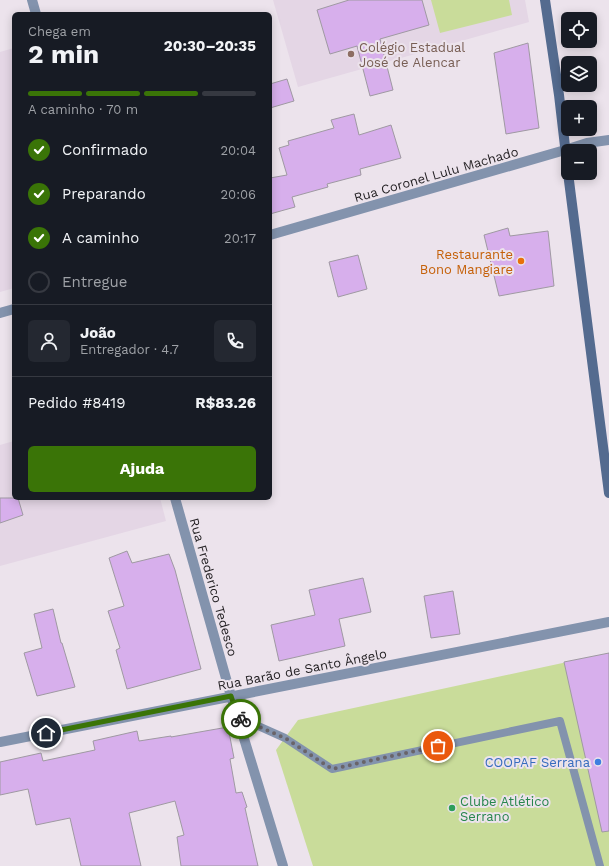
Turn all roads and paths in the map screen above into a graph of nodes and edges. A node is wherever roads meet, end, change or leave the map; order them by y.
1 (32, 0) edge
2 (545, 0) edge
3 (35, 12) edge
4 (609, 140) edge
5 (564, 144) edge
6 (587, 144) edge
7 (561, 151) edge
8 (569, 180) edge
9 (272, 234) edge
10 (12, 310) edge
11 (0, 313) edge
12 (609, 492) edge
13 (177, 500) edge
14 (609, 622) edge
15 (231, 696) junction
16 (238, 717) junction
17 (0, 742) edge
18 (283, 866) edge
19 (600, 866) edge

1 - 3 street
2 - 5 main road
4 - 6 street, Rua Coronel Lulu Machado
7 - 9 street, Rua Coronel Lulu Machado
8 - 12 main road
10 - 11 street
13 - 15 street, Rua Frederico Tedesco
14 - 15 street, Rua Barão de Santo Ângelo
15 - 16 street, Rua Frederico Tedesco
15 - 17 street, Rua Barão de Santo Ângelo
16 - 18 street, Rua Frederico Tedesco
16 - 19 lane

